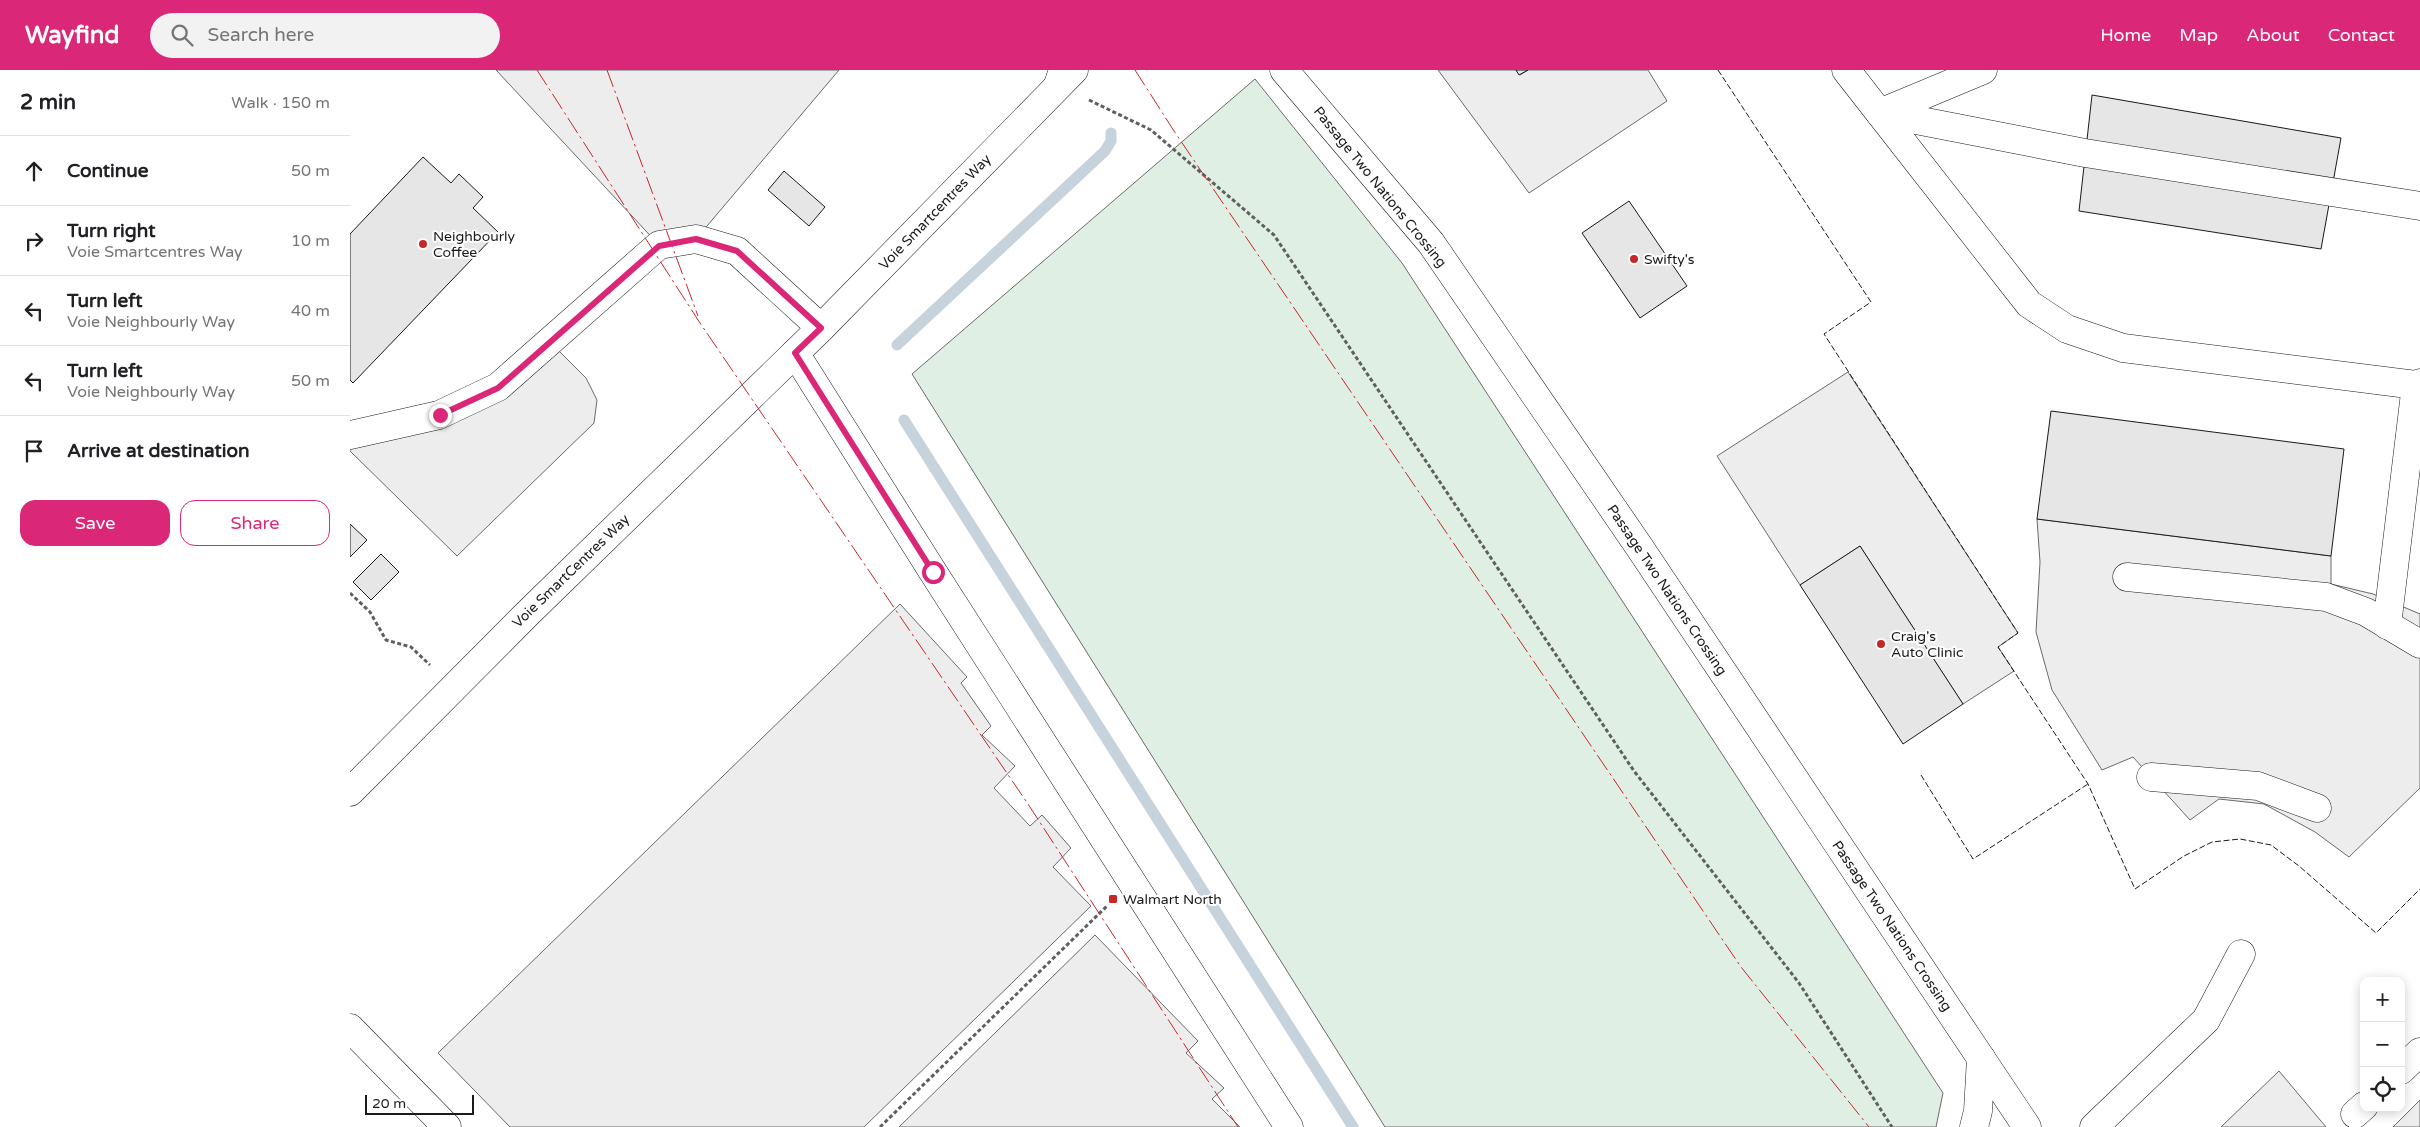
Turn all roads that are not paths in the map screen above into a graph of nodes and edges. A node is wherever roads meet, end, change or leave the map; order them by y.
1 (1284, 70) edge
2 (1846, 70) edge
3 (1983, 70) edge
4 (1065, 75) edge
5 (1880, 113) junction
6 (2420, 206) edge
7 (821, 328) junction
8 (795, 353) junction
9 (2418, 384) edge
10 (350, 435) edge
11 (2127, 577) dead end
12 (2387, 625) junction
13 (2420, 644) edge
14 (2151, 778) dead end
15 (350, 792) edge
16 (2317, 808) dead end
17 (2241, 954) dead end
18 (350, 1028) edge
19 (2420, 1052) edge
20 (1981, 1058) junction
21 (2404, 1067) edge
22 (447, 1127) edge
23 (1289, 1127) edge
24 (1974, 1127) edge
25 (2027, 1127) edge
26 (2094, 1127) edge

1 - 20 street, Passage Two Nations Crossing
2 - 5 street
3 - 5 street
4 - 7 street, Voie Smartcentres Way
5 - 6 street
5 - 9 street
7 - 8 street, Voie Smartcentres Way
7 - 10 street
8 - 15 street, Voie SmartCentres Way
8 - 23 street
9 - 12 street
11 - 12 street
12 - 13 street
14 - 16 street
17 - 26 street
18 - 22 street
19 - 21 street
20 - 24 street
20 - 25 street, Passage Two Nations Crossing

